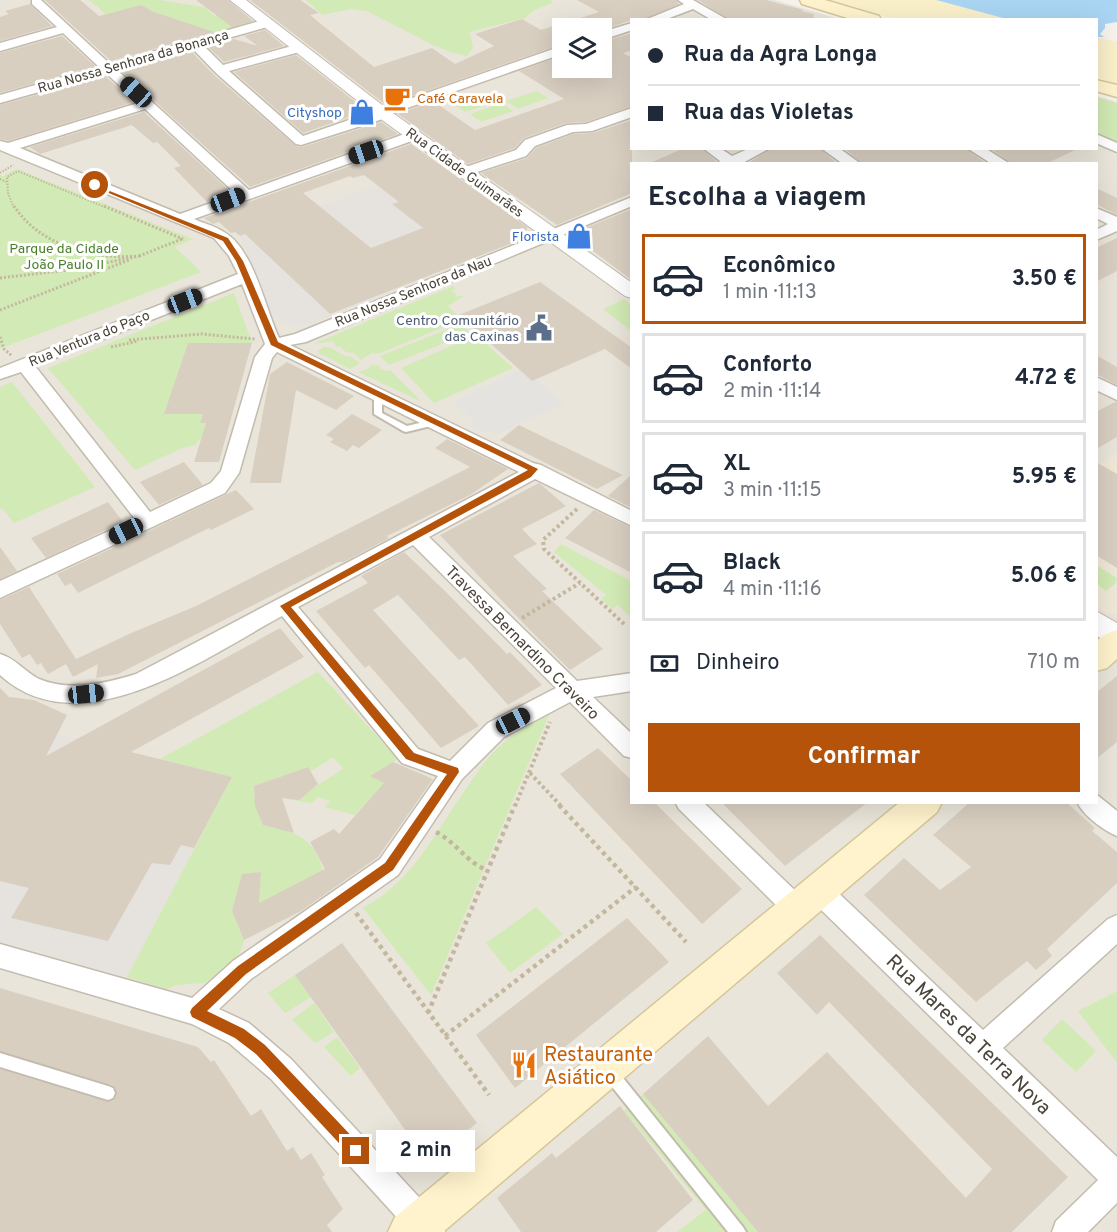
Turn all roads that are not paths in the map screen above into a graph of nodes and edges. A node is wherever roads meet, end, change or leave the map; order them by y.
1 (237, 0) edge
2 (808, 0) edge
3 (36, 2) dead end
4 (688, 2) edge
5 (655, 18) edge
6 (718, 18) edge
7 (866, 18) edge
8 (267, 22) junction
9 (630, 27) edge
10 (64, 29) junction
11 (612, 33) edge
12 (194, 43) junction
13 (0, 47) edge
14 (299, 48) junction
15 (552, 54) edge
16 (108, 68) junction
17 (220, 70) junction
18 (1098, 86) edge
19 (1117, 91) edge
20 (0, 99) edge
21 (149, 104) junction
22 (383, 113) junction
23 (630, 113) edge
24 (415, 135) junction
25 (1098, 139) edge
26 (1117, 148) edge
27 (713, 150) edge
28 (759, 150) edge
29 (831, 150) edge
30 (978, 150) edge
31 (7, 152) edge
32 (729, 162) edge
33 (732, 162) edge
34 (851, 162) edge
35 (999, 162) edge
36 (465, 172) junction
37 (245, 194) junction
38 (630, 202) edge
39 (1098, 213) edge
40 (180, 219) junction
41 (1117, 224) edge
42 (550, 235) junction
43 (1098, 235) edge
44 (245, 277) junction
45 (630, 291) edge
46 (265, 341) junction
47 (24, 364) junction
48 (0, 374) edge
49 (1098, 383) edge
50 (1117, 394) edge
51 (534, 469) junction
52 (630, 518) edge
53 (147, 521) junction
54 (416, 536) junction
55 (0, 590) edge
56 (285, 606) junction
57 (1098, 622) edge
58 (1117, 636) edge
59 (1117, 642) edge
60 (1098, 657) edge
61 (0, 662) edge
62 (630, 682) edge
63 (571, 691) junction
64 (630, 746) edge
65 (454, 772) junction
66 (689, 804) edge
67 (923, 804) edge
68 (1091, 804) edge
69 (1117, 825) edge
70 (809, 901) junction
71 (1117, 927) edge
72 (0, 956) edge
73 (196, 1012) junction
74 (984, 1047) junction
75 (0, 1060) edge
76 (606, 1069) junction
77 (108, 1093) dead end
78 (1117, 1177) edge
79 (1117, 1182) edge
80 (421, 1229) edge
81 (738, 1232) edge
82 (1067, 1232) edge

1 - 8 street, Rua Cidade Guimarães
2 - 7 main road
3 - 10 street
4 - 5 street
4 - 6 street
8 - 12 street, Rua Nossa Senhora da Bonança
8 - 14 street, Rua Cidade Guimarães
9 - 11 street
10 - 13 street
10 - 16 street
12 - 16 street, Rua Nossa Senhora da Bonança
12 - 17 street
14 - 17 street
14 - 22 street, Rua Cidade Guimarães
15 - 22 street
16 - 20 street, Rua Nossa Senhora da Bonança
16 - 21 street
17 - 22 street
18 - 19 main road
21 - 31 street
21 - 37 street
22 - 24 street, Rua Cidade Guimarães
23 - 36 street
24 - 36 street, Rua Cidade Guimarães
24 - 37 street
25 - 26 street
27 - 32 street
28 - 33 street
29 - 34 street
30 - 35 street
31 - 40 street
36 - 42 street, Rua Cidade Guimarães
37 - 40 street
38 - 42 street, Rua Nossa Senhora da Nau
39 - 41 street
40 - 44 street
41 - 43 street
42 - 45 street, Rua Cidade Guimarães
42 - 46 street, Rua Nossa Senhora da Nau
44 - 46 street
44 - 47 street, Rua Ventura do Paço
46 - 51 street
46 - 53 street
47 - 48 street, Rua Ventura do Paço
47 - 53 street
49 - 50 street
51 - 52 street
51 - 54 street
53 - 55 street
54 - 56 street
54 - 63 street, Travessa Bernardino Craveiro
56 - 61 street
56 - 65 street
57 - 58 street
59 - 60 main road
62 - 63 street
63 - 64 street, Travessa Bernardino Craveiro
63 - 65 street
65 - 73 street
66 - 70 street
67 - 70 main road
68 - 69 street
70 - 74 street, Rua Mares da Terra Nova
70 - 76 main road
71 - 74 street
72 - 73 street
73 - 80 street
74 - 78 street, Rua Mares da Terra Nova
75 - 77 lane
76 - 80 main road
76 - 81 lane
79 - 82 street

